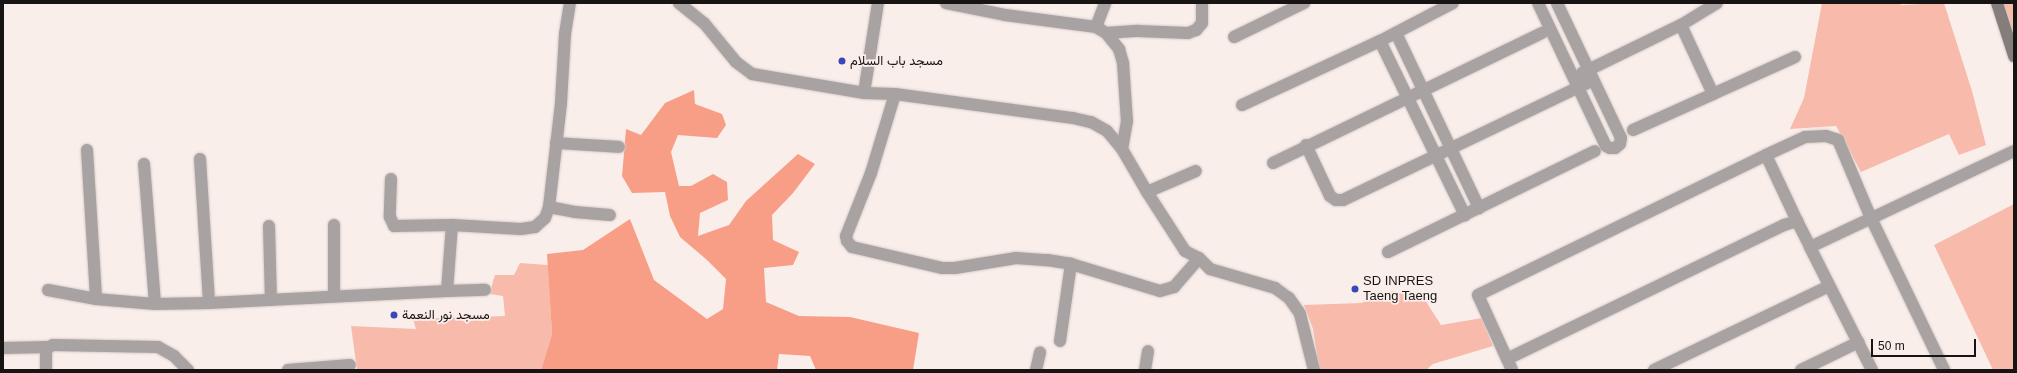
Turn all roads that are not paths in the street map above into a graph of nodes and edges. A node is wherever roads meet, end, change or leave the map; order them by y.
1 (570, 3) edge
2 (679, 3) edge
3 (878, 3) edge
4 (946, 3) edge
5 (1105, 3) edge
6 (1202, 3) edge
7 (1304, 3) edge
8 (1454, 3) edge
9 (1538, 3) edge
10 (1557, 3) edge
11 (1717, 3) edge
12 (1997, 3) edge
13 (1681, 25) junction
14 (1101, 30) junction
15 (1396, 33) junction
16 (1542, 34) dead end
17 (1234, 37) dead end
18 (1380, 41) junction
19 (2014, 56) edge
20 (1795, 57) dead end
21 (1590, 75) junction
22 (1576, 82) junction
23 (1423, 90) junction
24 (864, 93) junction
25 (895, 94) junction
26 (1714, 94) junction
27 (1408, 96) junction
28 (1242, 105) dead end
29 (1633, 130) dead end
30 (556, 143) junction
31 (1306, 145) junction
32 (619, 147) dead end
33 (1122, 149) junction
34 (1451, 149) junction
35 (87, 150) dead end
36 (2014, 150) edge
37 (1595, 151) dead end
38 (1766, 155) junction
39 (1437, 156) junction
40 (200, 160) dead end
41 (1273, 162) dead end
42 (144, 164) dead end
43 (1196, 171) dead end
44 (391, 179) dead end
45 (1147, 192) junction
46 (549, 207) junction
47 (1479, 208) junction
48 (610, 215) dead end
49 (1466, 215) junction
50 (1871, 218) junction
51 (1797, 220) junction
52 (334, 225) dead end
53 (452, 225) junction
54 (269, 226) dead end
55 (1810, 248) junction
56 (1388, 252) dead end
57 (1199, 258) junction
58 (1071, 264) junction
59 (1829, 286) junction
60 (48, 290) dead end
61 (485, 290) dead end
62 (447, 291) junction
63 (334, 296) junction
64 (96, 299) junction
65 (271, 300) junction
66 (209, 303) junction
67 (155, 304) junction
68 (1060, 341) dead end
69 (1859, 342) junction
70 (49, 347) junction
71 (3, 348) edge
72 (1148, 351) dead end
73 (1040, 352) dead end
74 (350, 365) dead end
75 (1509, 365) edge
76 (46, 370) edge
77 (188, 370) edge
78 (288, 370) edge
79 (1036, 370) edge
80 (1145, 370) edge
81 (1314, 370) edge
82 (1654, 370) edge
83 (1801, 370) edge
84 (1872, 370) edge
85 (1944, 370) edge

1 - 30 street
2 - 24 street
3 - 24 street
4 - 14 street
5 - 14 street
6 - 14 street
7 - 17 street
8 - 15 street
9 - 22 street
10 - 21 street
11 - 13 street
12 - 19 street
13 - 21 street
13 - 26 street
14 - 33 street
15 - 18 street
15 - 23 street
16 - 23 street
18 - 27 street
18 - 28 street
20 - 26 street
21 - 22 street
21 - 22 street
22 - 34 street
23 - 27 street
23 - 34 street
24 - 25 street
25 - 33 street
25 - 58 street
26 - 29 street
27 - 31 street
27 - 39 street
30 - 32 street
30 - 46 street
31 - 39 street
31 - 41 street
33 - 45 street
34 - 39 street
34 - 47 street
35 - 64 street
36 - 50 street
37 - 47 street
38 - 50 street
38 - 51 street
38 - 75 street
39 - 49 street
40 - 66 street
42 - 67 street
43 - 45 street
44 - 53 street
45 - 57 street
46 - 48 street
46 - 53 street
47 - 49 street
49 - 56 street
50 - 55 street
50 - 85 street
51 - 55 street
51 - 75 street
52 - 63 street
53 - 62 street
54 - 65 street
55 - 59 street
57 - 58 street
57 - 81 street
58 - 68 street
59 - 69 street
59 - 82 street
60 - 64 street
61 - 62 street
62 - 63 street
63 - 65 street
64 - 67 street
65 - 66 street
66 - 67 street
69 - 83 street
69 - 84 street
70 - 71 street
70 - 76 street
70 - 77 street
72 - 80 street
73 - 79 street
74 - 78 street

